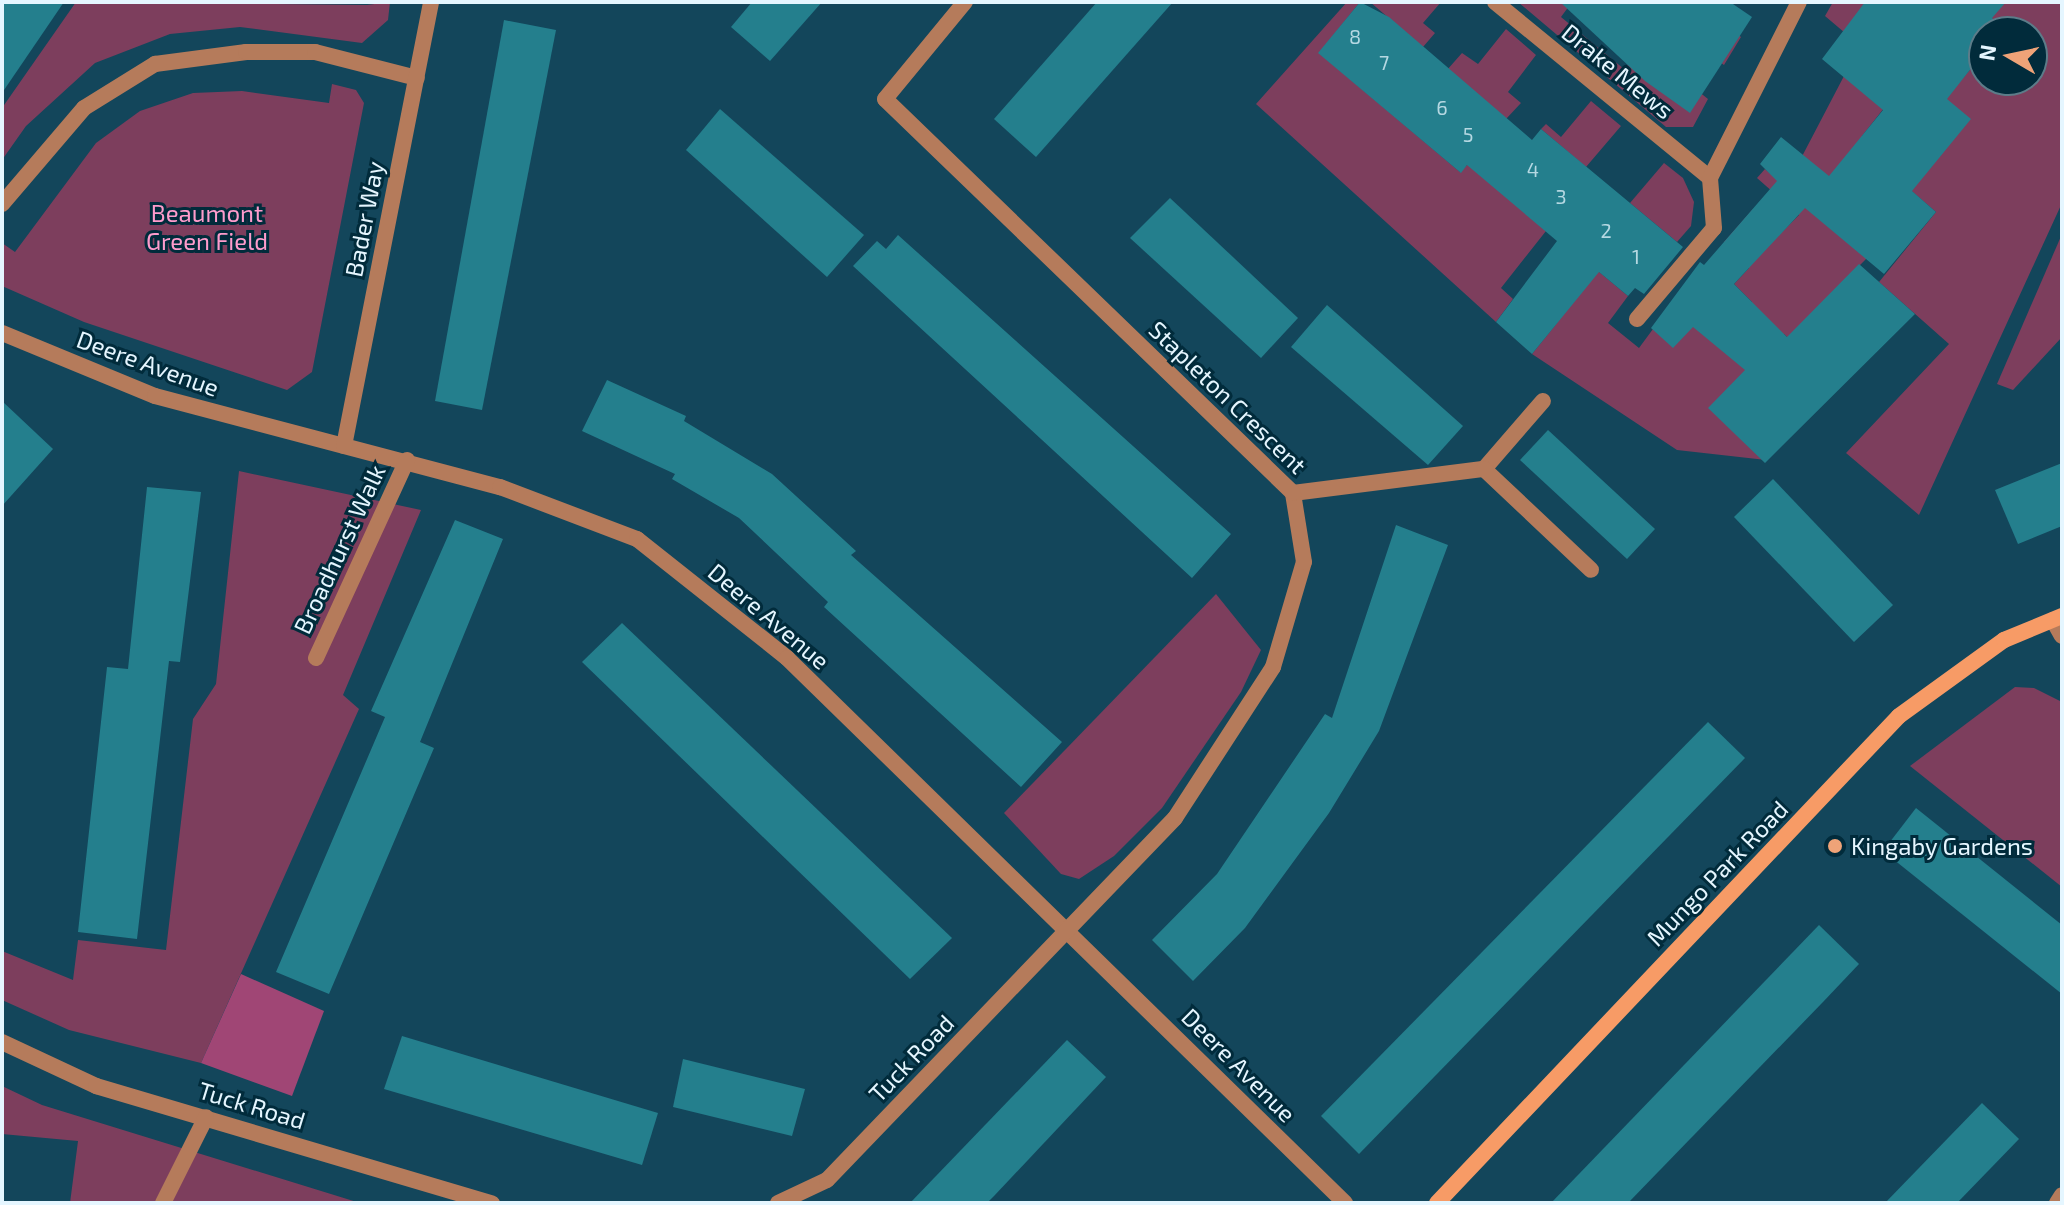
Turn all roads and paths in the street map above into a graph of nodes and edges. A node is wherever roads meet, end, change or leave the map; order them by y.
1 (431, 2) edge
2 (965, 2) edge
3 (1495, 2) edge
4 (1799, 2) edge
5 (417, 78) junction
6 (1710, 178) junction
7 (2, 204) edge
8 (1637, 319) dead end
9 (2, 333) edge
10 (1543, 401) dead end
11 (344, 446) junction
12 (407, 460) junction
13 (1484, 469) junction
14 (1293, 493) junction
15 (1591, 570) dead end
16 (2058, 618) edge
17 (2062, 636) edge
18 (316, 658) dead end
19 (1068, 930) junction
20 (2, 1042) edge
21 (206, 1117) junction
22 (2062, 1195) edge
23 (163, 1203) edge
24 (492, 1203) edge
25 (778, 1203) edge
26 (1345, 1203) edge
27 (1437, 1203) edge
28 (2057, 1203) edge

1 - 5 street, Bader Way
2 - 14 street, Stapleton Crescent
3 - 6 street, Drake Mews
4 - 6 street
5 - 7 street
5 - 11 street, Bader Way
6 - 8 street
9 - 11 street, Deere Avenue
10 - 13 street
11 - 12 street, Deere Avenue
12 - 18 street, Broadhurst Walk
12 - 19 street, Deere Avenue
13 - 14 street
13 - 15 street
14 - 19 street, Stapleton Crescent
16 - 17 street
16 - 27 street, Mungo Park Road
19 - 25 street, Tuck Road
19 - 26 street, Deere Avenue
20 - 21 street, Tuck Road
21 - 23 street
21 - 24 street, Tuck Road
22 - 28 street

